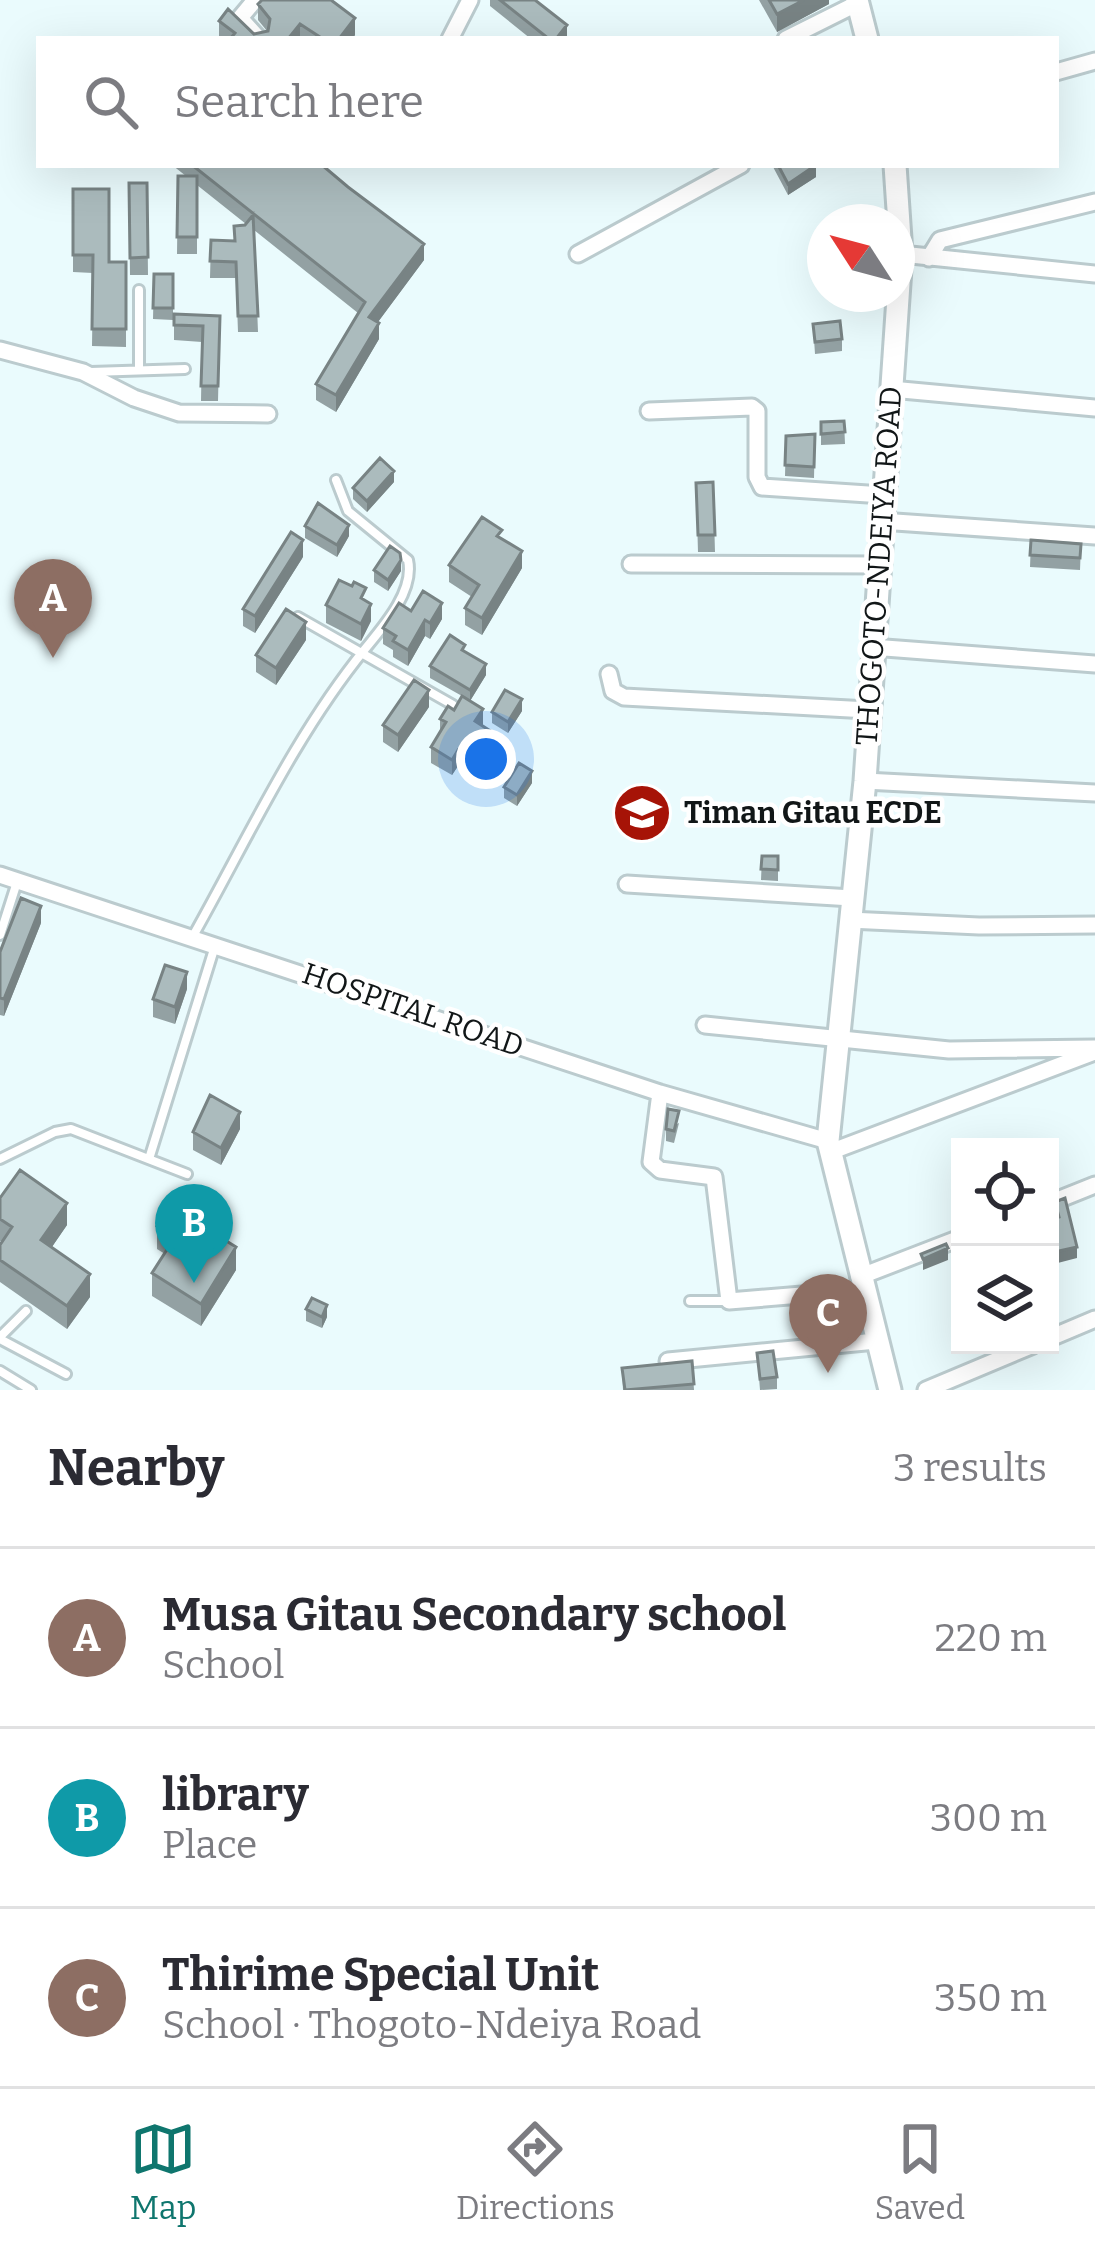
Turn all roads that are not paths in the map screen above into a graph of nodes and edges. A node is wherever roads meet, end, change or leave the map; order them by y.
1 (255, 0) edge
2 (470, 0) edge
3 (857, 1) edge
4 (257, 36) edge
5 (452, 36) edge
6 (791, 36) edge
7 (866, 36) edge
8 (1095, 61) edge
9 (1059, 71) edge
10 (736, 168) edge
11 (895, 168) edge
12 (1095, 202) edge
13 (898, 204) edge
14 (578, 254) dead end
15 (915, 256) edge
16 (929, 258) junction
17 (1095, 274) edge
18 (139, 290) dead end
19 (897, 312) edge
20 (0, 350) edge
21 (184, 369) dead end
22 (139, 370) junction
23 (83, 372) junction
24 (891, 389) junction
25 (1095, 408) edge
26 (649, 411) dead end
27 (268, 414) dead end
28 (336, 480) dead end
29 (883, 495) junction
30 (881, 520) junction
31 (1095, 536) edge
32 (631, 564) dead end
33 (878, 566) junction
34 (287, 611) edge
35 (872, 647) junction
36 (362, 653) junction
37 (1095, 664) edge
38 (609, 674) dead end
39 (453, 705) edge
40 (868, 710) junction
41 (865, 781) junction
42 (1095, 793) edge
43 (0, 875) edge
44 (18, 881) junction
45 (627, 884) dead end
46 (850, 909) junction
47 (1095, 925) edge
48 (0, 935) edge
49 (192, 937) junction
50 (216, 945) junction
51 (705, 1025) dead end
52 (841, 1040) junction
53 (1095, 1050) edge
54 (660, 1093) junction
55 (829, 1146) junction
56 (0, 1159) edge
57 (148, 1159) junction
58 (187, 1174) dead end
59 (1095, 1185) edge
60 (1059, 1199) edge
61 (951, 1242) edge
62 (861, 1284) junction
63 (690, 1300) dead end
64 (729, 1301) junction
65 (26, 1311) dead end
66 (1095, 1319) edge
67 (1059, 1334) edge
68 (0, 1338) edge
69 (876, 1341) junction
70 (1012, 1354) edge
71 (668, 1361) edge
72 (0, 1371) edge
73 (66, 1373) dead end
74 (31, 1390) edge
75 (890, 1390) edge
76 (926, 1390) edge

1 - 4 street
2 - 5 street
3 - 6 street
3 - 7 main road
8 - 9 street
10 - 14 street
11 - 13 main road, THOGOTO-NDEIYA ROAD
12 - 16 street
15 - 16 street
16 - 17 street
18 - 22 lane
19 - 24 main road, THOGOTO-NDEIYA ROAD
20 - 23 street
21 - 22 lane
22 - 23 lane
23 - 27 street
24 - 25 street
24 - 29 main road, THOGOTO-NDEIYA ROAD
26 - 29 street
28 - 36 lane
29 - 30 main road, THOGOTO-NDEIYA ROAD
30 - 31 street
30 - 33 main road, THOGOTO-NDEIYA ROAD
32 - 33 street
33 - 35 main road, THOGOTO-NDEIYA ROAD
34 - 36 lane
35 - 37 street
35 - 40 main road, THOGOTO-NDEIYA ROAD
36 - 39 lane
36 - 49 lane
38 - 40 street
40 - 41 main road, THOGOTO-NDEIYA ROAD
41 - 42 street
41 - 46 main road, THOGOTO-NDEIYA ROAD
43 - 44 street, HOSPITAL ROAD
44 - 48 lane
44 - 49 street, HOSPITAL ROAD
45 - 46 street
46 - 47 street
46 - 52 main road, THOGOTO-NDEIYA ROAD
49 - 50 street, HOSPITAL ROAD
50 - 54 street, HOSPITAL ROAD
50 - 57 lane
51 - 52 street
52 - 53 street
52 - 55 main road, THOGOTO-NDEIYA ROAD
53 - 55 street
54 - 55 street, HOSPITAL ROAD
54 - 64 street
55 - 62 main road, THOGOTO-NDEIYA ROAD
56 - 57 lane
57 - 58 lane
59 - 60 street
61 - 62 street
62 - 64 street
62 - 69 main road, THOGOTO-NDEIYA ROAD
63 - 64 lane
65 - 68 lane
66 - 67 street
68 - 73 lane
69 - 71 street
69 - 75 main road, THOGOTO-NDEIYA ROAD
70 - 76 street
72 - 74 lane

